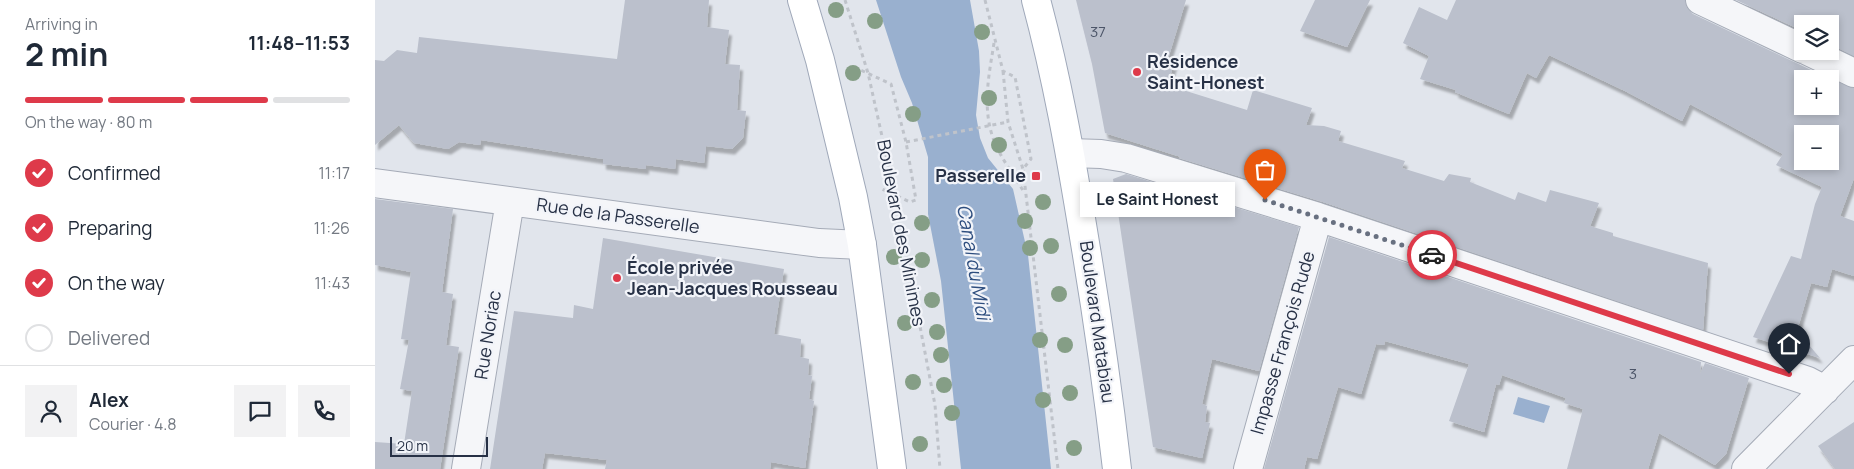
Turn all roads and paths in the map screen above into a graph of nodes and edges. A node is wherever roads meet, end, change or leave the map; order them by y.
1 (802, 0) edge
2 (845, 0) edge
3 (985, 0) edge
4 (1036, 0) edge
5 (1700, 0) edge
6 (995, 39) junction
7 (1794, 44) edge
8 (1827, 60) edge
9 (846, 64) dead end
10 (1003, 71) junction
11 (868, 73) junction
12 (1854, 73) edge
13 (1008, 122) junction
14 (907, 142) junction
15 (1070, 153) junction
16 (1023, 169) junction
17 (375, 183) edge
18 (877, 186) dead end
19 (895, 194) junction
20 (1025, 195) junction
21 (510, 201) junction
22 (1318, 217) junction
23 (862, 245) junction
24 (1854, 360) edge
25 (1825, 390) junction
26 (466, 469) edge
27 (892, 469) edge
28 (940, 469) edge
29 (1058, 469) edge
30 (1117, 469) edge
31 (1248, 469) edge
32 (1746, 469) edge

1 - 23 main road
2 - 11 path, Boulevard des Minimes
3 - 6 path
4 - 15 main road, Boulevard Matabiau
5 - 7 street
6 - 10 path
6 - 20 path
8 - 12 street
9 - 11 path
10 - 13 path
10 - 16 path
11 - 14 path
11 - 19 path, Boulevard des Minimes
13 - 14 path, bridge
13 - 16 path
14 - 19 path
15 - 22 street
15 - 30 main road, Boulevard Matabiau
16 - 20 path
17 - 21 street, Rue de la Passerelle
18 - 19 path
19 - 28 path, Boulevard des Minimes
20 - 29 path
21 - 23 street, Rue de la Passerelle
21 - 26 street, Rue Noriac
22 - 25 street
22 - 31 street, Impasse François Rude
23 - 27 main road
24 - 25 street
25 - 32 street

